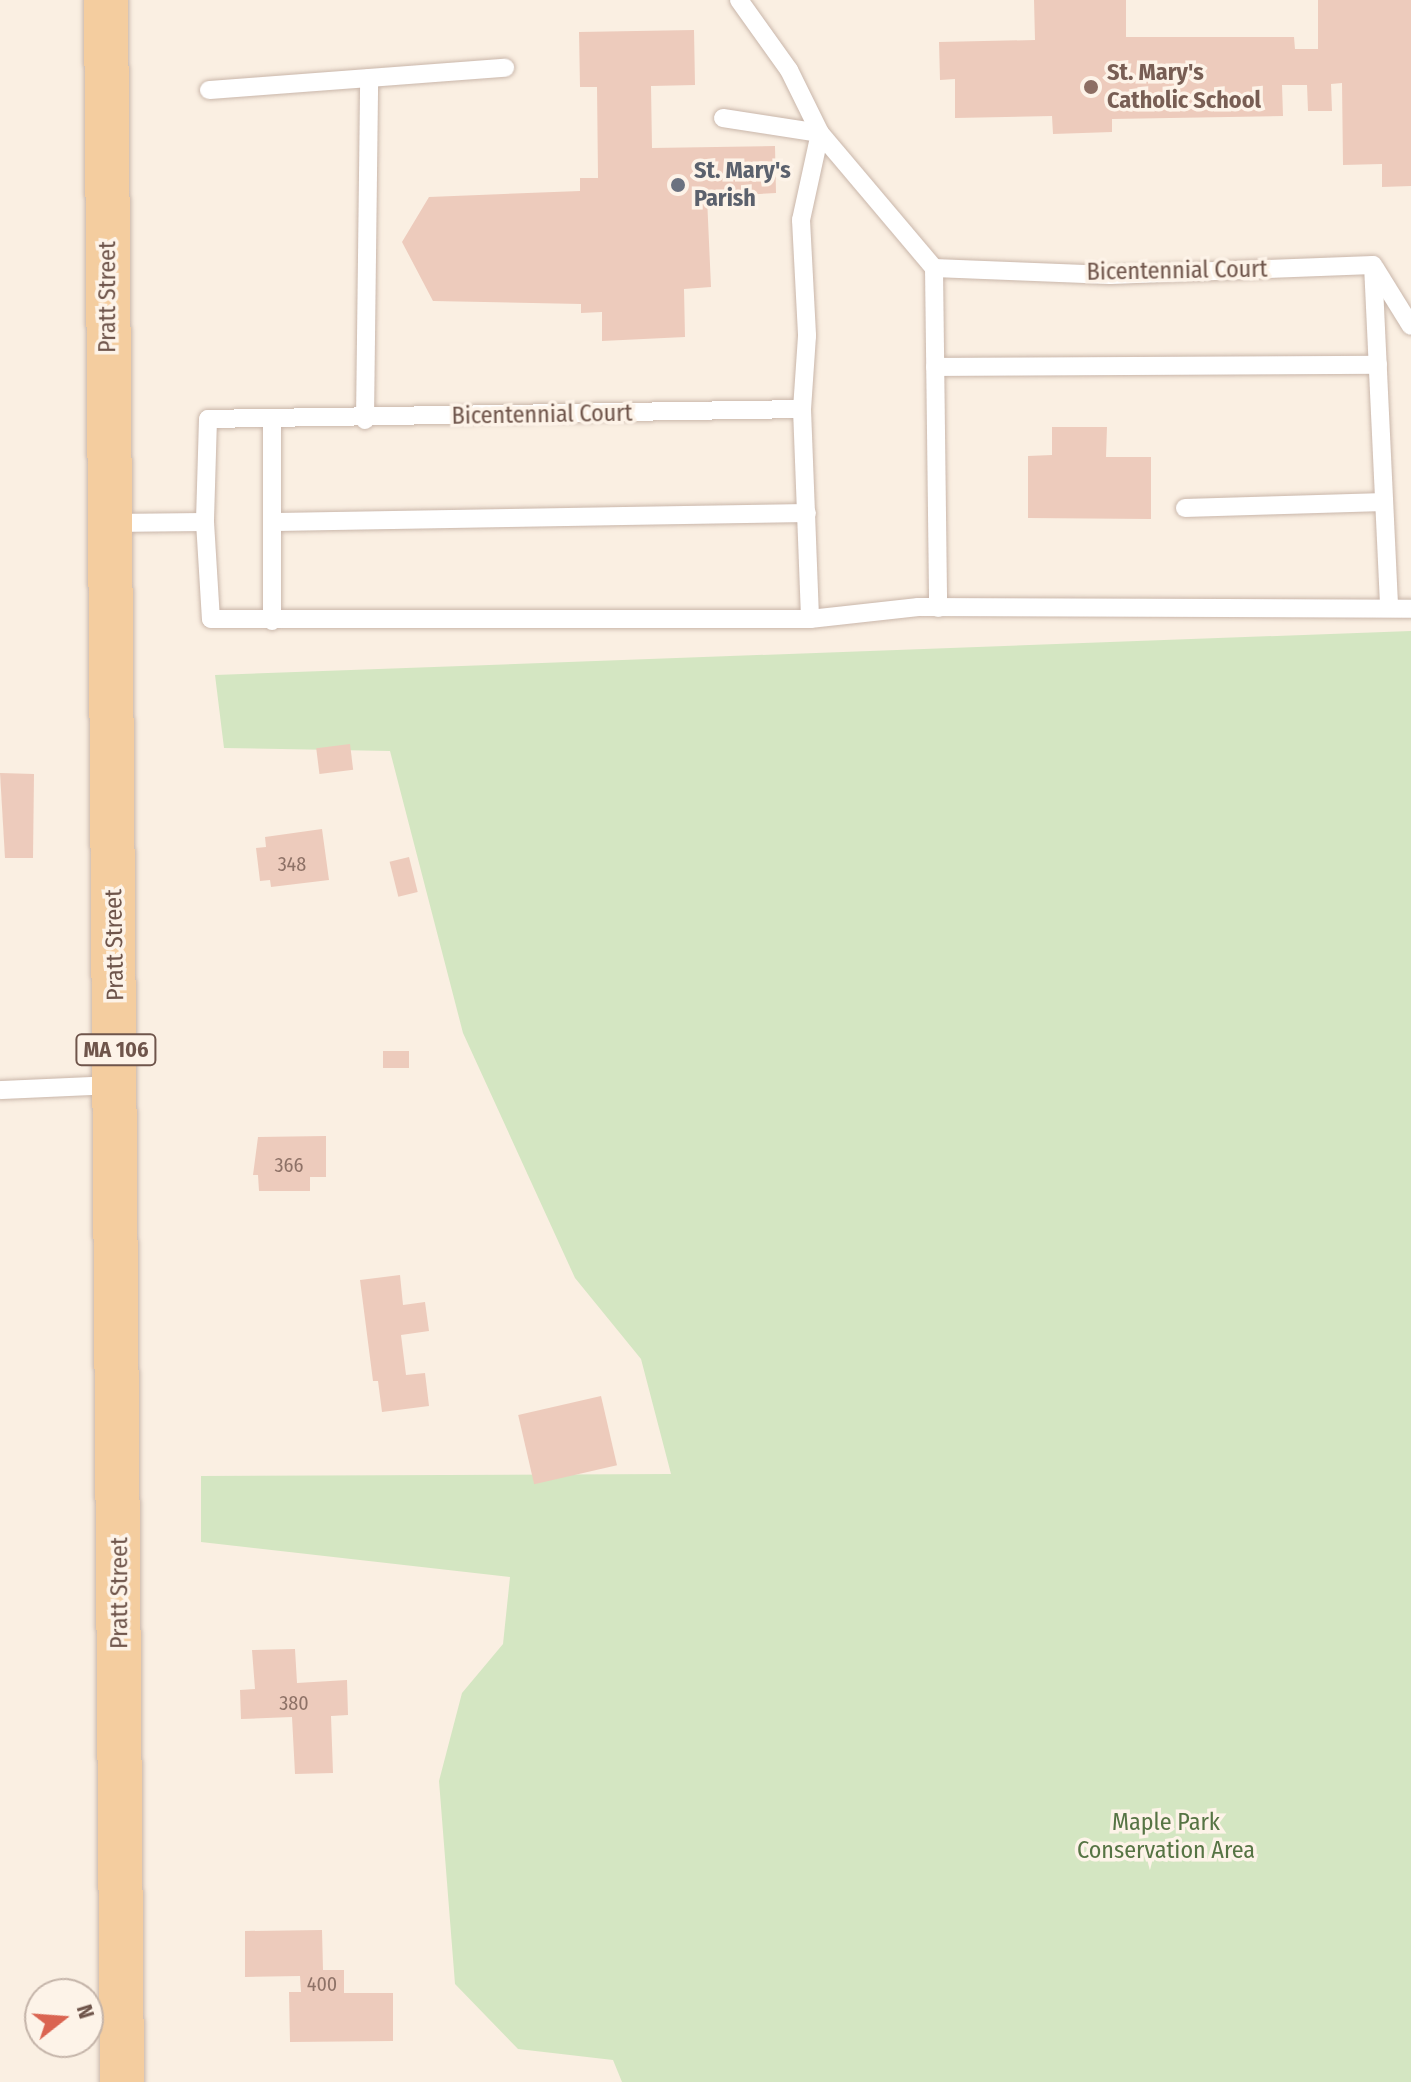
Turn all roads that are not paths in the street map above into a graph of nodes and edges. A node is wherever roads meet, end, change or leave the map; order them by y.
1 (106, 0) edge
2 (739, 0) edge
3 (505, 68) dead end
4 (369, 78) junction
5 (209, 90) dead end
6 (723, 118) dead end
7 (820, 133) junction
8 (1373, 265) junction
9 (934, 268) junction
10 (1411, 326) edge
11 (1378, 365) junction
12 (935, 367) junction
13 (802, 409) junction
14 (272, 420) junction
15 (365, 420) junction
16 (1384, 502) junction
17 (1185, 508) dead end
18 (807, 513) junction
19 (205, 522) junction
20 (276, 522) junction
21 (109, 523) junction
22 (938, 608) junction
23 (1389, 608) junction
24 (1411, 609) edge
25 (810, 619) junction
26 (272, 621) junction
27 (116, 1085) junction
28 (0, 1090) edge
29 (122, 2082) edge

1 - 21 main road, Pratt Street / MA 106
2 - 7 lane
3 - 4 lane
4 - 5 lane
4 - 15 lane
6 - 7 lane
7 - 9 lane
7 - 13 lane
8 - 9 lane, Bicentennial Court
8 - 10 lane
8 - 11 lane
9 - 12 lane
11 - 12 lane
11 - 16 lane
12 - 22 lane
13 - 15 lane, Bicentennial Court
13 - 18 lane
14 - 15 lane, Bicentennial Court
14 - 19 lane, Bicentennial Court
14 - 20 lane
16 - 17 lane
16 - 23 lane
18 - 20 lane
18 - 25 lane
19 - 21 lane
19 - 26 lane
20 - 26 lane
21 - 27 main road, Pratt Street / MA 106
22 - 23 lane
22 - 25 lane
23 - 24 lane
25 - 26 lane
27 - 28 lane
27 - 29 main road, Pratt Street / MA 106

